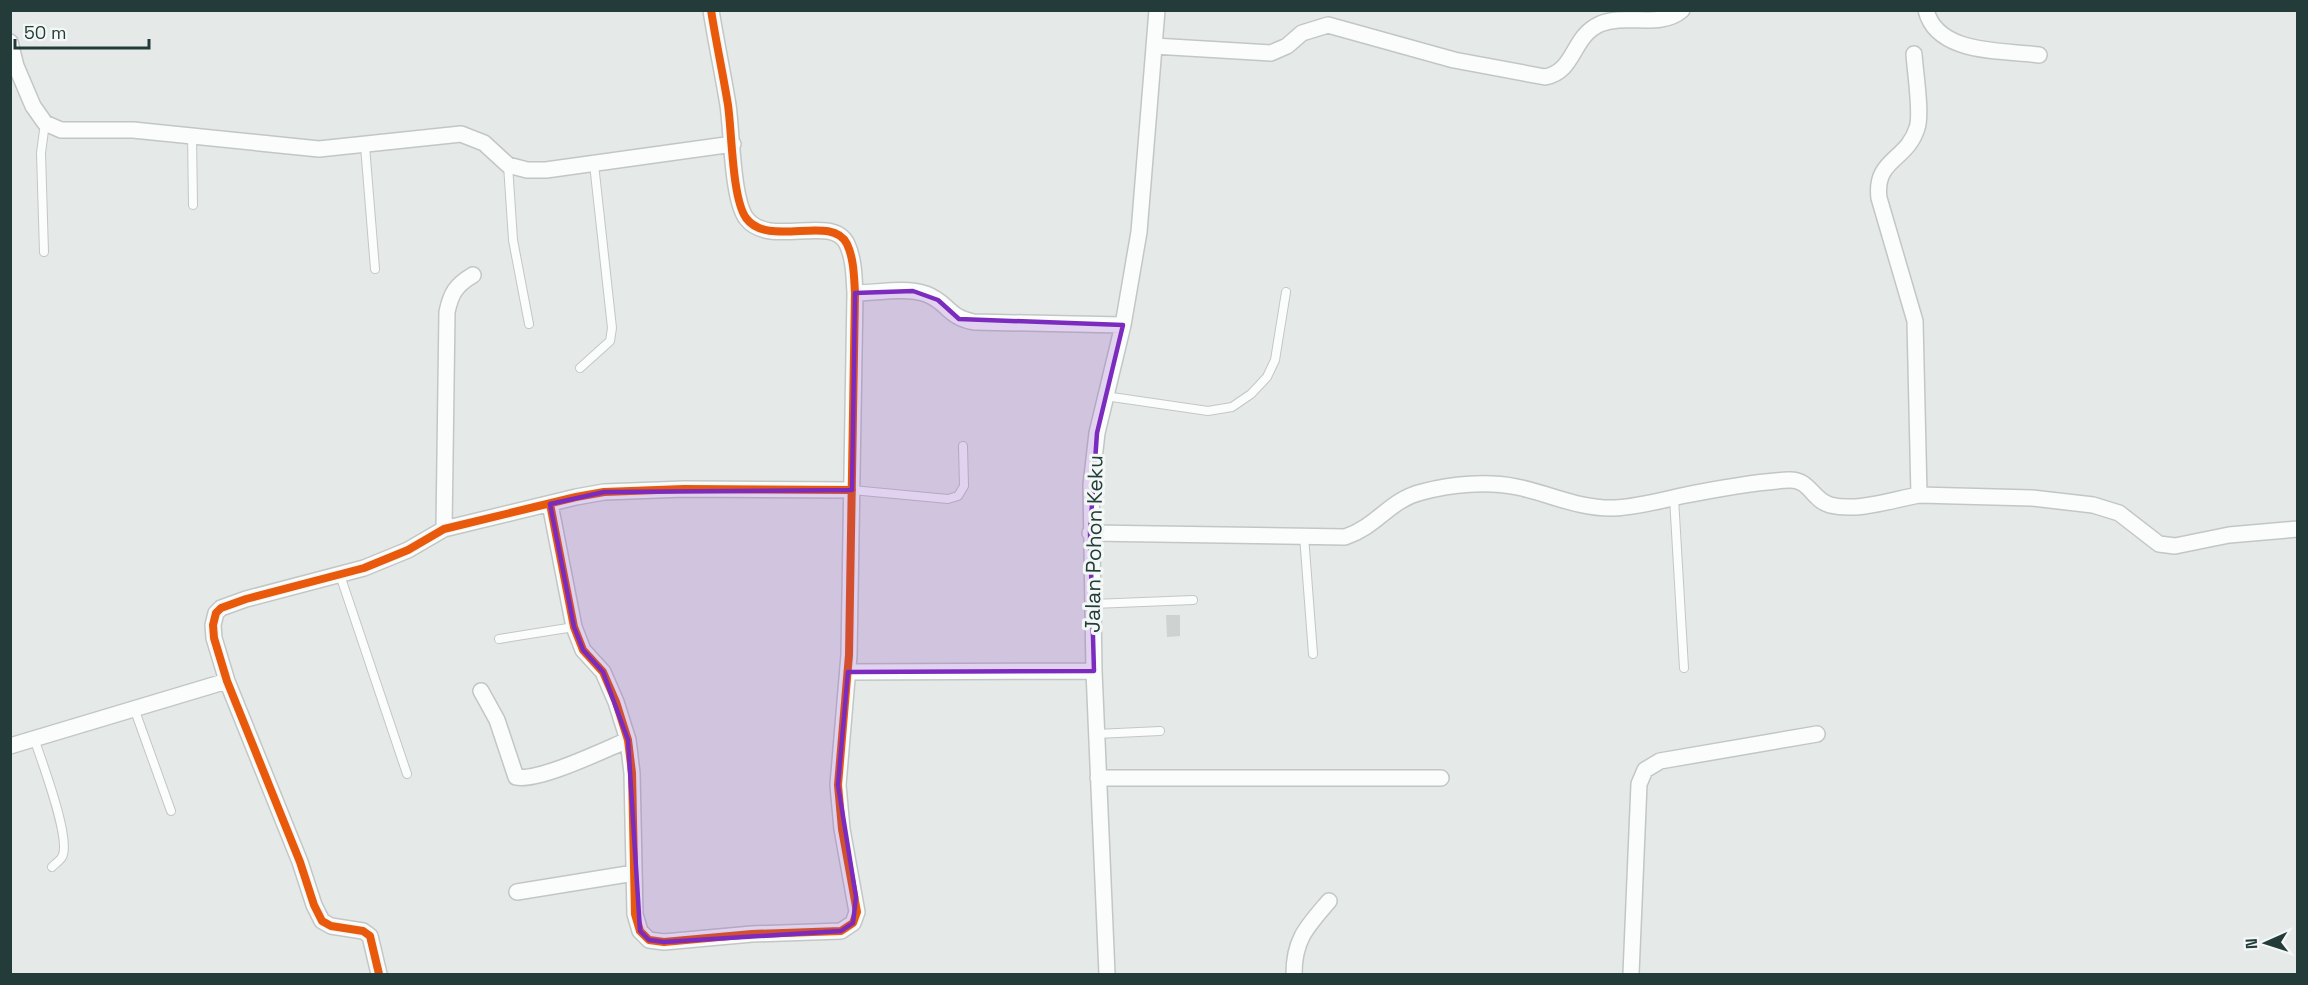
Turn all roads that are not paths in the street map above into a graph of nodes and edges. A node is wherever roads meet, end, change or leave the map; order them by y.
1 (711, 10) edge
2 (1157, 10) edge
3 (1682, 10) edge
4 (1926, 10) edge
5 (10, 42) edge
6 (1154, 46) junction
7 (1914, 54) dead end
8 (2039, 55) dead end
9 (45, 123) junction
10 (192, 135) junction
11 (733, 144) junction
12 (365, 146) junction
13 (594, 164) junction
14 (508, 165) junction
15 (193, 206) dead end
16 (44, 252) dead end
17 (375, 269) dead end
18 (473, 275) dead end
19 (1286, 292) dead end
20 (855, 293) junction
21 (529, 324) dead end
22 (1123, 325) junction
23 (580, 368) dead end
24 (1105, 396) junction
25 (963, 446) dead end
26 (852, 490) junction
27 (1919, 495) junction
28 (1674, 498) junction
29 (550, 504) junction
30 (444, 529) junction
31 (2298, 529) edge
32 (1090, 533) junction
33 (1304, 536) junction
34 (340, 575) junction
35 (1193, 600) dead end
36 (1092, 604) junction
37 (574, 627) junction
38 (499, 639) dead end
39 (1312, 654) dead end
40 (1684, 668) dead end
41 (1094, 671) junction
42 (848, 672) junction
43 (227, 681) junction
44 (482, 691) dead end
45 (134, 708) junction
46 (1160, 731) dead end
47 (1096, 734) junction
48 (1817, 734) dead end
49 (34, 738) junction
50 (628, 740) junction
51 (10, 746) edge
52 (407, 774) dead end
53 (1098, 778) junction
54 (1442, 778) dead end
55 (171, 811) dead end
56 (51, 867) dead end
57 (634, 873) junction
58 (517, 892) dead end
59 (1329, 902) dead end
60 (379, 975) edge
61 (1107, 975) edge
62 (1294, 975) edge
63 (1631, 975) edge

1 - 11 street
2 - 6 street, Jalan Pohon Keku
3 - 6 street
4 - 8 street
5 - 9 street
6 - 22 street, Jalan Pohon Keku
7 - 27 street
9 - 10 street
9 - 16 lane
10 - 12 street
10 - 15 lane
11 - 13 street
11 - 20 street
12 - 14 street
12 - 17 lane
13 - 14 street
13 - 23 lane
14 - 21 lane
18 - 30 street
19 - 24 lane
20 - 22 street
20 - 26 street
22 - 24 street, Jalan Pohon Keku
24 - 32 street, Jalan Pohon Keku
25 - 26 lane
26 - 29 street
26 - 42 street
27 - 28 street
27 - 31 street
28 - 33 street
28 - 40 lane
29 - 30 street
29 - 37 street
30 - 34 street
32 - 33 street
32 - 36 street, Jalan Pohon Keku
33 - 39 lane
34 - 43 street
34 - 52 lane
35 - 36 lane
36 - 41 street, Jalan Pohon Keku
37 - 38 lane
37 - 50 street
41 - 42 street
41 - 47 street, Jalan Pohon Keku
42 - 57 street
43 - 45 street
43 - 60 street
44 - 50 street
45 - 49 street
45 - 55 lane
46 - 47 lane
47 - 53 street, Jalan Pohon Keku
48 - 63 street
49 - 51 street
49 - 56 lane
50 - 57 street
53 - 54 street
53 - 61 street, Jalan Pohon Keku
57 - 58 street
59 - 62 street

